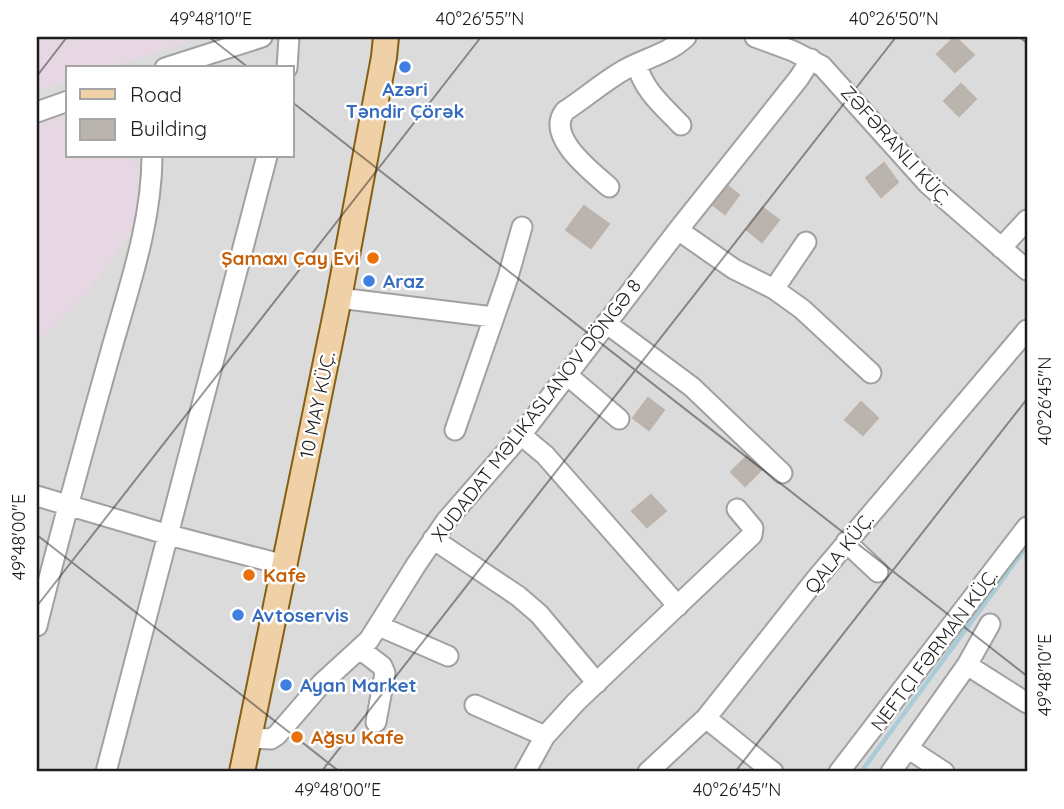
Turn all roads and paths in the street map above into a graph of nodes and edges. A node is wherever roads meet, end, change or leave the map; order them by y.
1 (262, 37) edge
2 (289, 37) edge
3 (386, 37) edge
4 (686, 37) edge
5 (755, 37) edge
6 (811, 59) junction
7 (637, 65) junction
8 (172, 66) edge
9 (287, 66) edge
10 (66, 103) edge
11 (37, 112) edge
12 (681, 125) dead end
13 (152, 158) edge
14 (266, 158) edge
15 (609, 187) dead end
16 (1027, 220) edge
17 (522, 227) dead end
18 (678, 230) junction
19 (806, 242) dead end
20 (1001, 248) junction
21 (1027, 270) edge
22 (774, 289) junction
23 (339, 298) junction
24 (493, 317) junction
25 (606, 323) junction
26 (1027, 330) edge
27 (871, 373) dead end
28 (567, 375) junction
29 (619, 419) dead end
30 (455, 430) dead end
31 (521, 436) junction
32 (782, 473) dead end
33 (37, 496) edge
34 (67, 505) junction
35 (737, 509) dead end
36 (1027, 527) edge
37 (169, 535) junction
38 (433, 539) junction
39 (846, 542) junction
40 (284, 565) junction
41 (878, 572) dead end
42 (678, 606) junction
43 (990, 624) dead end
44 (37, 626) edge
45 (379, 626) junction
46 (361, 650) junction
47 (448, 656) dead end
48 (967, 665) junction
49 (597, 683) junction
50 (1027, 703) edge
51 (475, 705) dead end
52 (706, 718) junction
53 (376, 722) dead end
54 (545, 736) junction
55 (250, 738) junction
56 (909, 749) junction
57 (106, 772) edge
58 (243, 772) edge
59 (525, 772) edge
60 (648, 772) edge
61 (773, 772) edge
62 (839, 772) edge
63 (891, 772) edge
64 (944, 772) edge

1 - 8 street
2 - 9 street
3 - 23 main road, 10 MAY KÜÇ.
4 - 7 street
5 - 6 street
6 - 18 street, XUDADAT MƏLIKASLANOV DÖNGƏ 8
6 - 20 street
7 - 12 street
7 - 15 street
10 - 11 street
13 - 34 street
14 - 37 street
16 - 20 street
17 - 24 street
18 - 22 street
18 - 25 street, XUDADAT MƏLIKASLANOV DÖNGƏ 8
19 - 22 street
20 - 21 street
22 - 27 street
23 - 24 street
23 - 40 main road, 10 MAY KÜÇ.
24 - 30 street
25 - 28 street, XUDADAT MƏLIKASLANOV DÖNGƏ 8
25 - 32 street
26 - 39 street, QALA KÜÇ.
28 - 29 street
28 - 31 street, XUDADAT MƏLIKASLANOV DÖNGƏ 8
31 - 38 street, XUDADAT MƏLIKASLANOV DÖNGƏ 8
31 - 42 street
33 - 34 street
34 - 37 street
34 - 44 street
35 - 42 street
36 - 62 street, NEFTÇI FƏRMAN KÜÇ.
37 - 40 street
37 - 57 street
38 - 45 street, XUDADAT MƏLIKASLANOV DÖNGƏ 8
38 - 49 street
39 - 41 street
39 - 52 street, QALA KÜÇ.
40 - 55 main road, 10 MAY KÜÇ.
42 - 49 street
43 - 48 street
45 - 46 street, XUDADAT MƏLIKASLANOV DÖNGƏ 8
45 - 47 street
46 - 53 street
46 - 55 street, XUDADAT MƏLIKASLANOV DÖNGƏ 8
48 - 50 street
48 - 56 street
49 - 54 street
51 - 54 street
52 - 60 street, QALA KÜÇ.
52 - 61 street
54 - 59 street
55 - 58 main road, 10 MAY KÜÇ.
56 - 63 street
56 - 64 street

